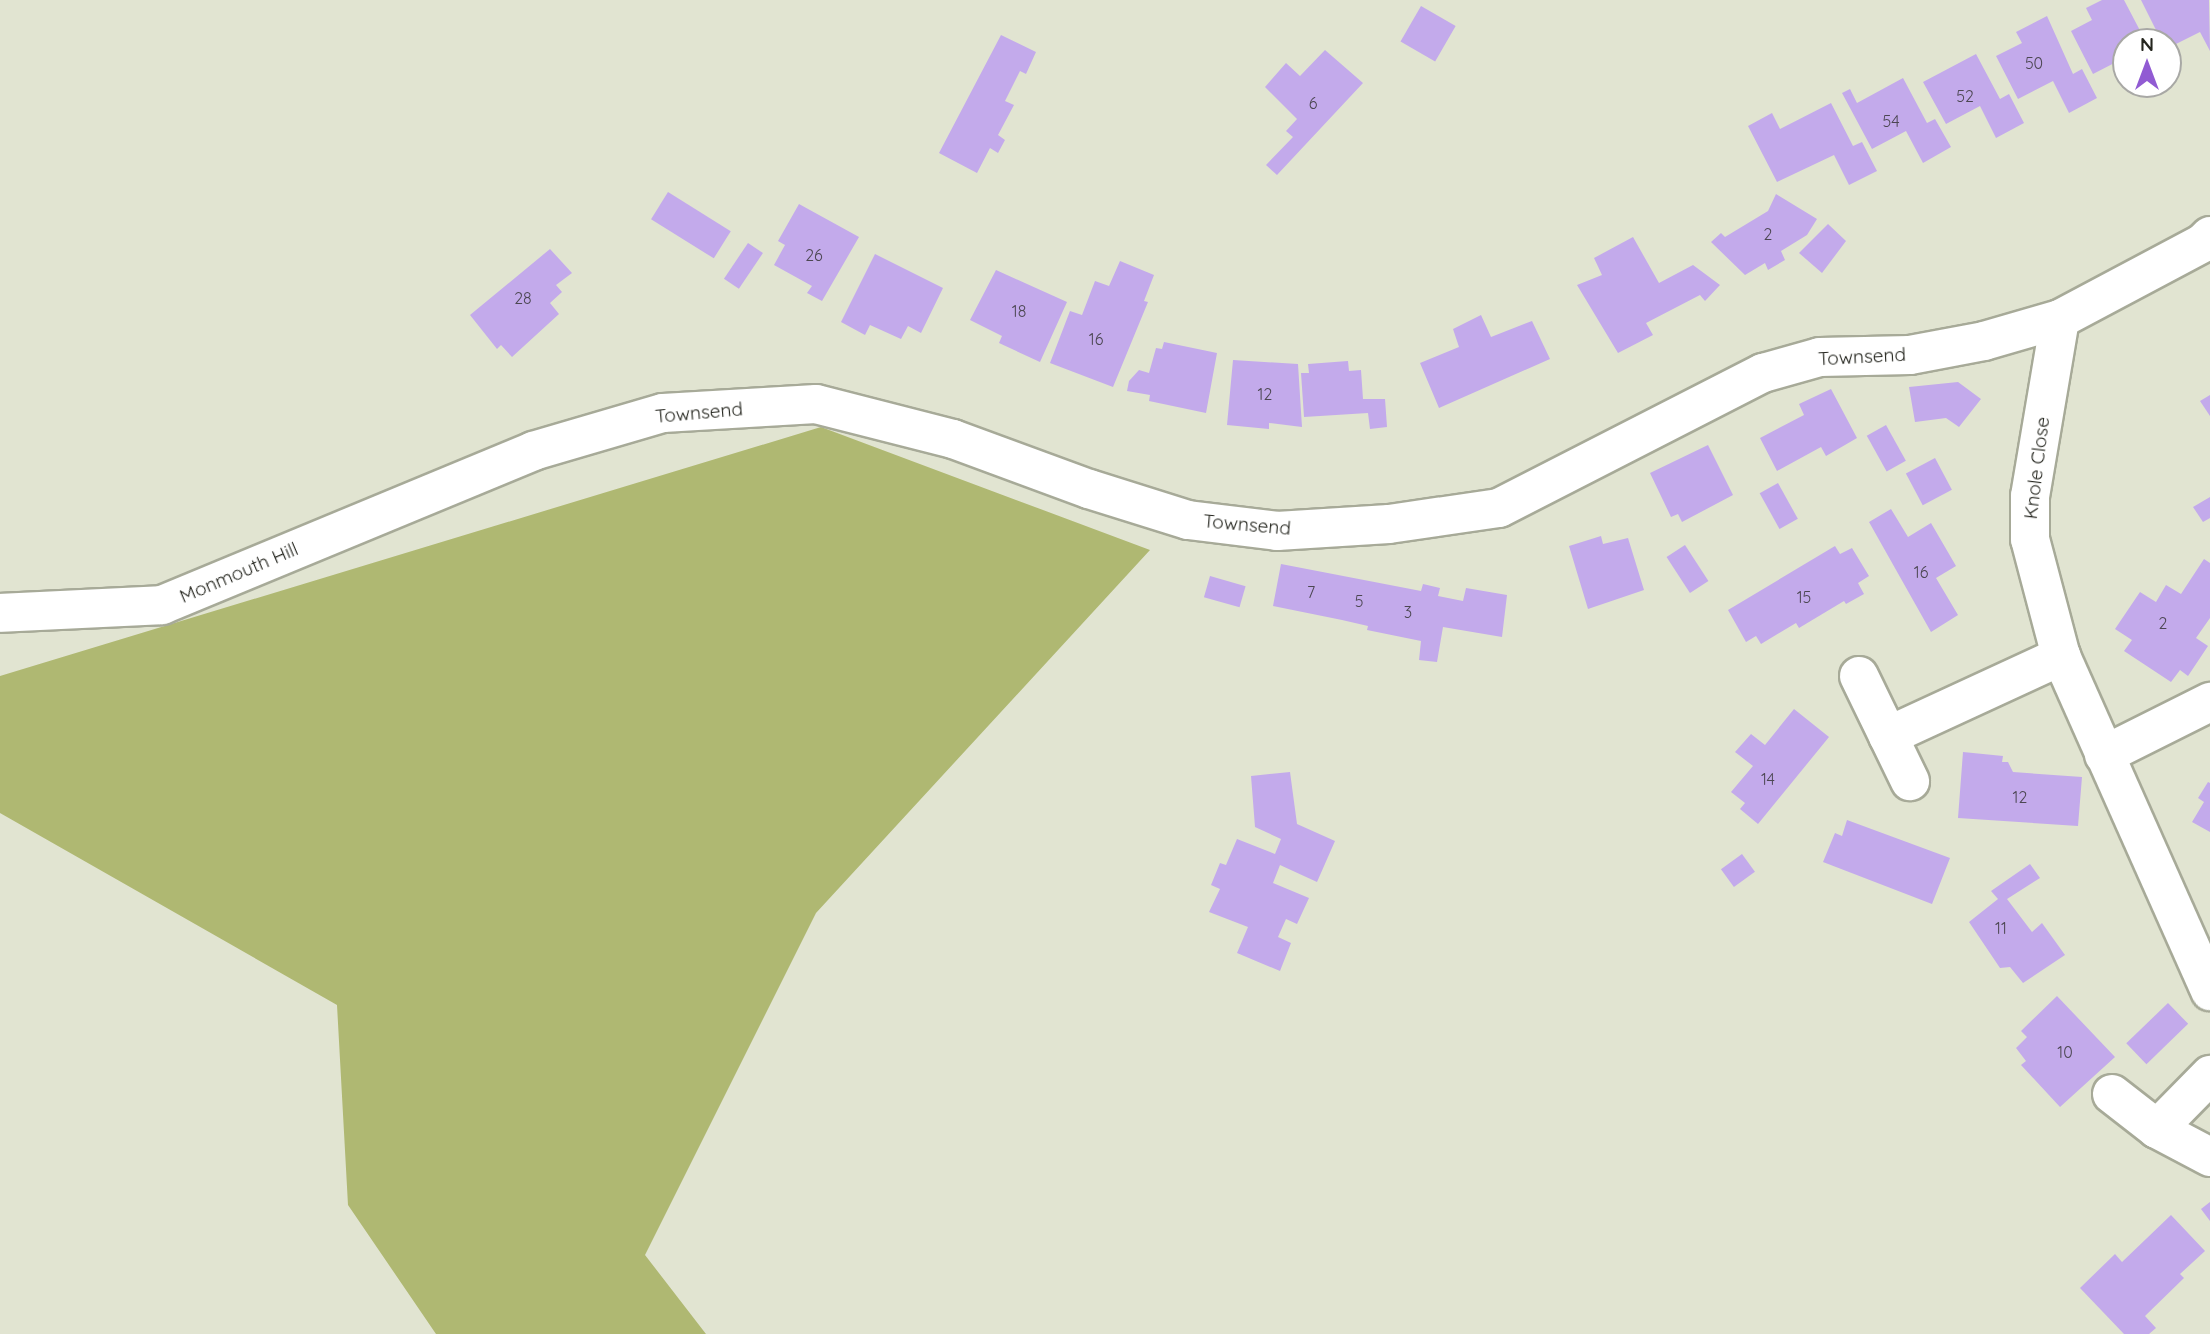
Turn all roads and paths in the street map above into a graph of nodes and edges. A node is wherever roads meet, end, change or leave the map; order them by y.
1 (2210, 236) edge
2 (2060, 319) junction
3 (465, 479) joint
4 (0, 613) edge
5 (2061, 656) junction
6 (1859, 676) dead end
7 (2210, 702) edge
8 (1888, 736) junction
9 (2104, 755) junction
10 (1910, 781) dead end
11 (2210, 991) edge
12 (2210, 1075) edge
13 (2112, 1094) dead end
14 (2157, 1129) junction
15 (2210, 1157) edge

1 - 2 street, Townsend
2 - 3 street, Townsend
2 - 5 street, Knole Close
3 - 4 street, Monmouth Hill
5 - 8 street
5 - 9 street, Knole Close
6 - 8 street
7 - 9 street
8 - 10 street
9 - 11 street, Knole Close
12 - 14 street
13 - 14 street
14 - 15 street

